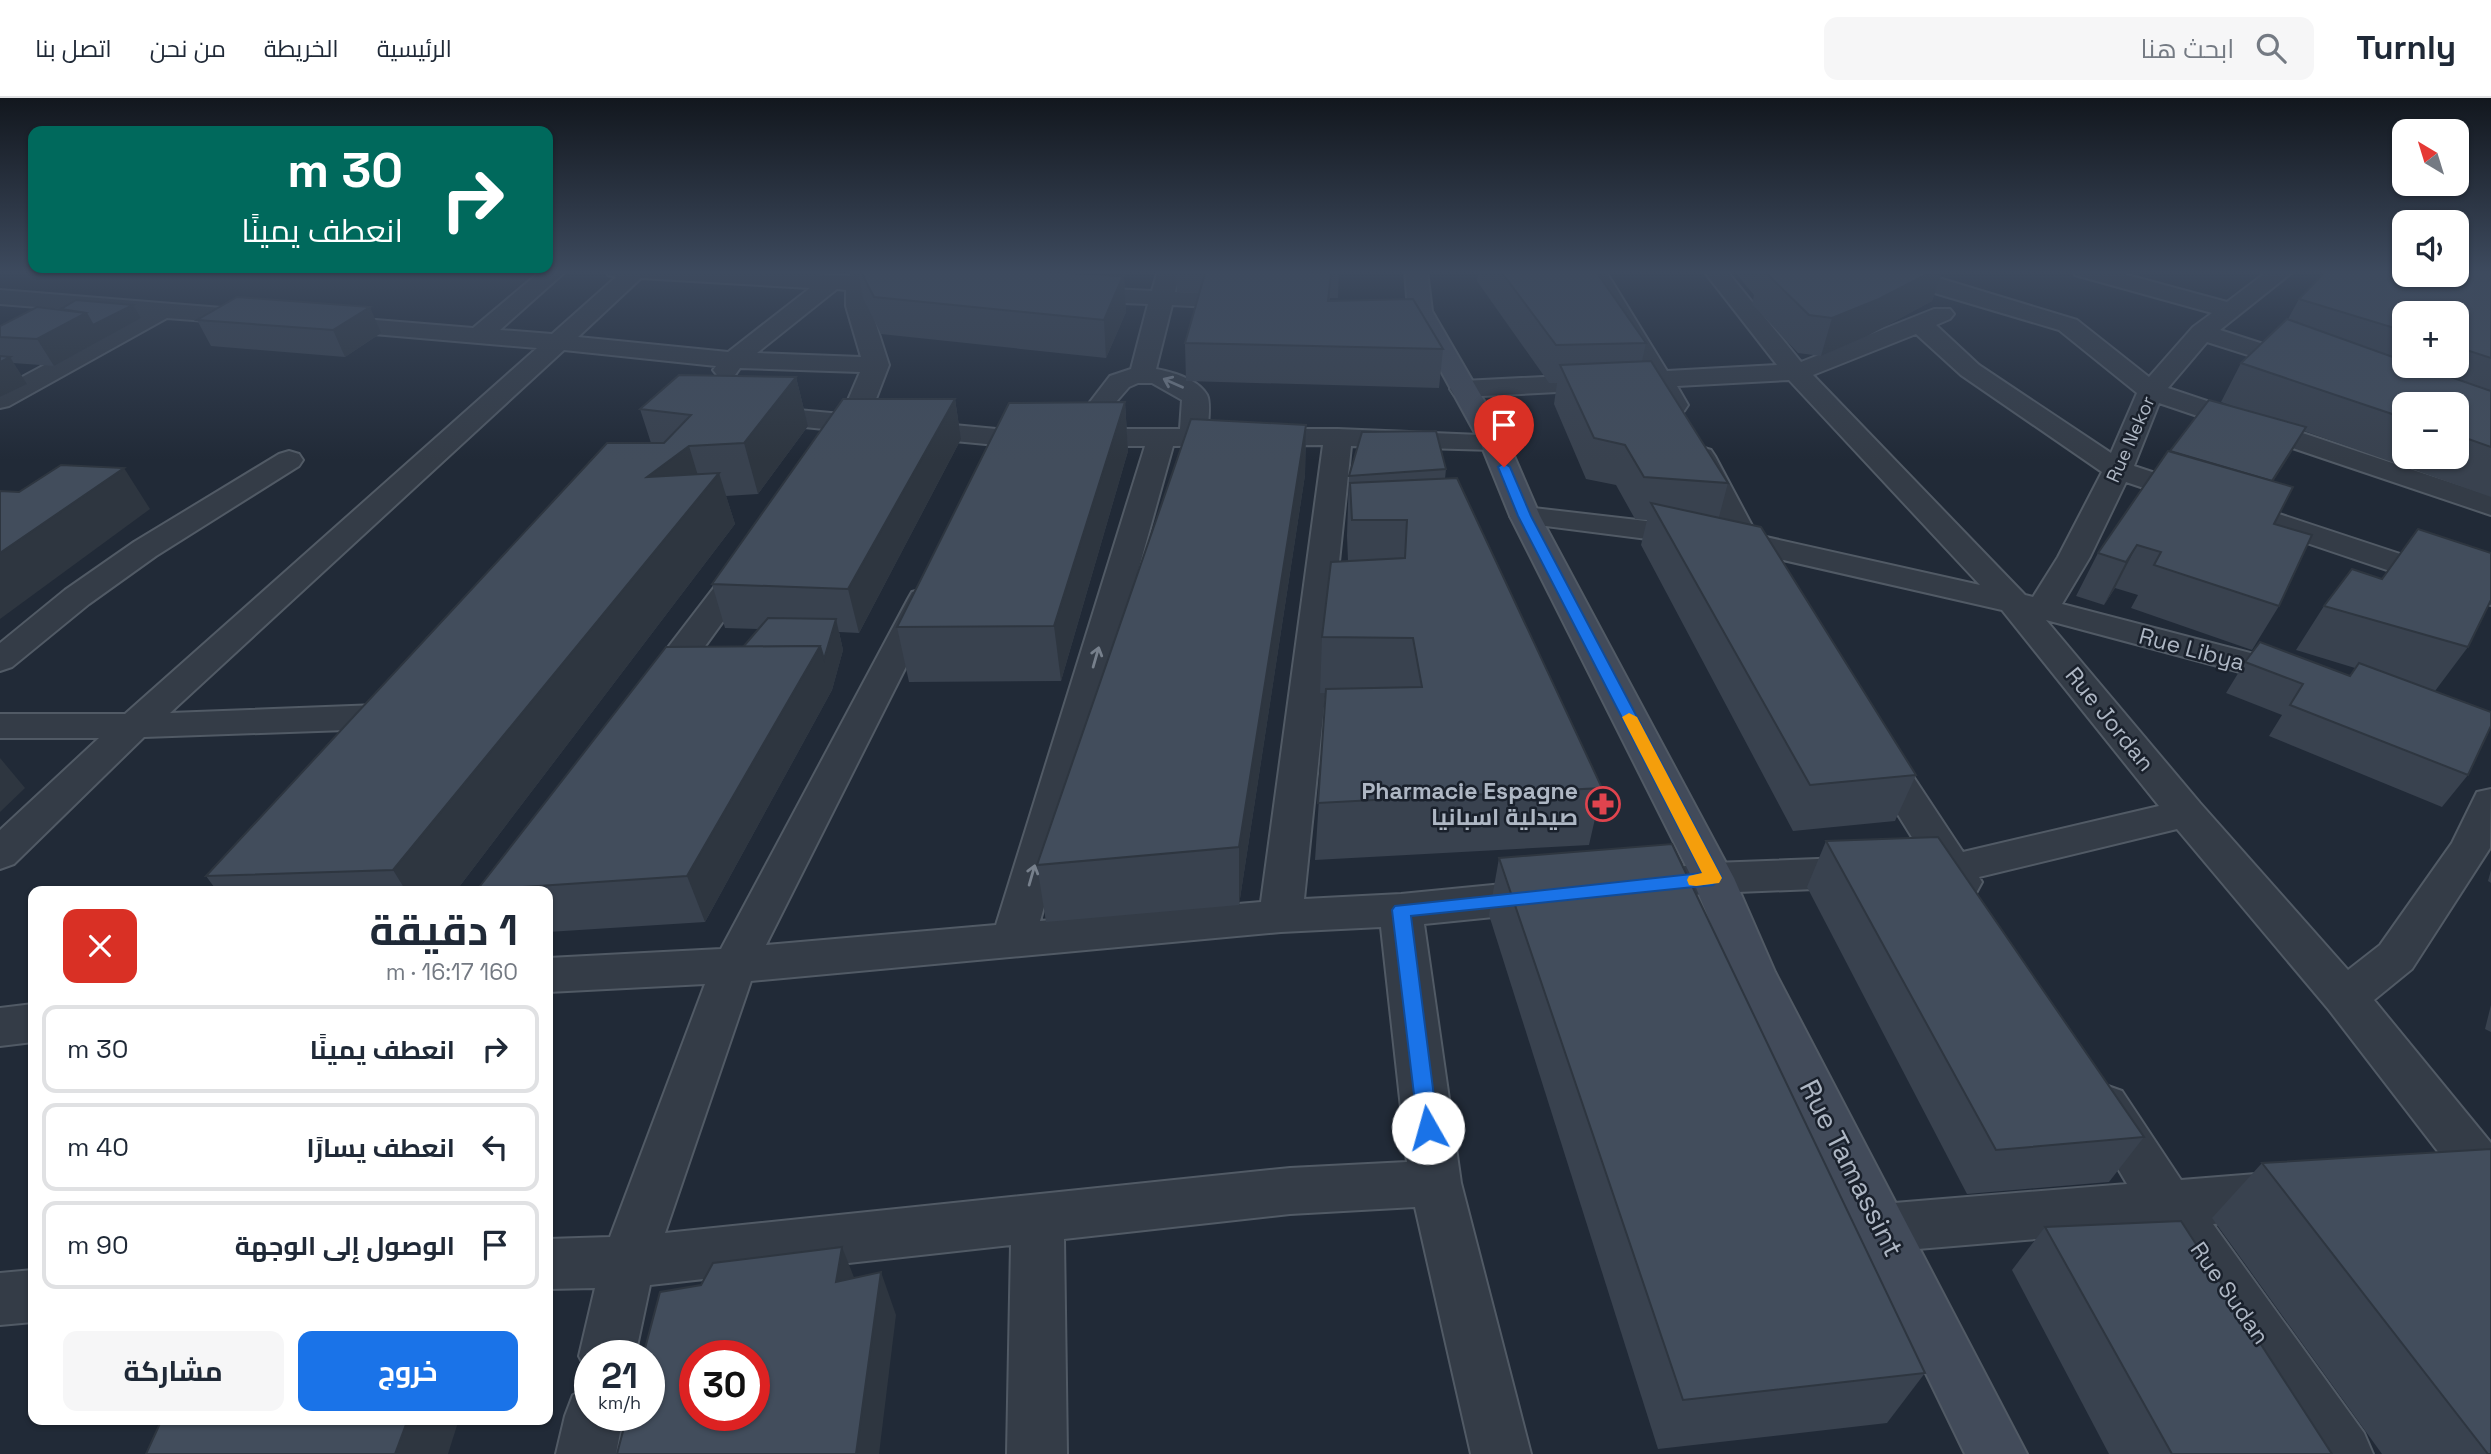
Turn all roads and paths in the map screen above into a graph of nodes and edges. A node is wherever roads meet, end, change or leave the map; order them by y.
1 (121, 333) edge
2 (456, 333) edge
3 (566, 333) edge
4 (767, 333) edge
5 (866, 333) edge
6 (1153, 333) edge
7 (1423, 333) edge
8 (1633, 333) edge
9 (1765, 333) edge
10 (1898, 333) edge
11 (1930, 333) edge
12 (2078, 333) edge
13 (2202, 333) edge
14 (2207, 333) edge
15 (479, 335) joint
16 (558, 342) junction
17 (733, 360) junction
18 (876, 365) junction
19 (1796, 372) junction
20 (2327, 372) edge
21 (1142, 374) junction
22 (1662, 380) junction
23 (1463, 389) junction
24 (2151, 391) junction
25 (703, 398) edge
26 (0, 400) edge
27 (735, 412) edge
28 (852, 424) junction
29 (1338, 437) junction
30 (1007, 438) junction
31 (1110, 439) junction
32 (1177, 439) junction
33 (1494, 442) junction
34 (289, 460) dead end
35 (819, 469) edge
36 (2118, 470) junction
37 (988, 475) edge
38 (2491, 506) edge
39 (1524, 516) junction
40 (770, 535) edge
41 (1745, 542) junction
42 (937, 573) edge
43 (2491, 595) edge
44 (1782, 601) edge
45 (2028, 606) junction
46 (0, 660) edge
47 (2333, 686) edge
48 (638, 713) edge
49 (1856, 717) edge
50 (0, 726) edge
51 (134, 726) junction
52 (379, 749) edge
53 (2491, 802) edge
54 (2186, 813) junction
55 (0, 854) edge
56 (1953, 869) junction
57 (1713, 878) junction
58 (1401, 910) junction
59 (1983, 915) edge
60 (1281, 916) junction
61 (1013, 941) junction
62 (734, 965) junction
63 (553, 975) edge
64 (2345, 997) junction
65 (28, 1024) edge
66 (0, 1027) edge
67 (2079, 1066) edge
68 (2488, 1179) edge
69 (2431, 1181) edge
70 (1434, 1183) junction
71 (2320, 1191) edge
72 (2169, 1206) junction
73 (1038, 1218) junction
74 (1882, 1228) junction
75 (628, 1262) junction
76 (553, 1264) edge
77 (28, 1296) edge
78 (0, 1299) edge
79 (611, 1340) edge
80 (591, 1431) edge
81 (586, 1454) edge
82 (1037, 1454) edge
83 (1502, 1454) edge
84 (1997, 1454) edge
85 (2343, 1454) edge

1 - 26 street
2 - 15 street
3 - 16 street
4 - 17 street
5 - 18 street
6 - 21 street
7 - 23 main road, Rue Tamassint
8 - 22 street
9 - 19 street, Rue Jordan
10 - 19 street
11 - 36 street
12 - 24 street
13 - 24 street, Rue Nekor
14 - 20 street
15 - 16 street
16 - 17 street
16 - 51 street
17 - 18 street
17 - 25 street
18 - 28 street
19 - 22 street
19 - 45 street, Rue Jordan
21 - 31 street
32 -> 21 street
22 - 23 street
22 - 41 street
23 - 33 main road, Rue Tamassint
24 - 36 street, Rue Nekor
24 - 38 street
27 - 28 street
28 - 30 street
28 - 35 street
29 - 32 street
29 - 33 street
29 - 60 street
30 - 31 street
30 - 37 street
31 - 32 street
61 -> 32 street
33 - 39 main road, Rue Tamassint
34 - 46 street
36 - 43 street
36 - 45 street, Rue Nekor
39 - 41 street, Rue Libya
39 - 57 main road, Rue Tamassint
40 - 48 street
41 - 44 street
41 - 45 street, Rue Libya
42 - 62 street
45 - 47 street, Rue Libya
45 - 54 street, Rue Jordan
49 - 56 street
50 - 51 street
51 - 52 street
51 - 55 street
53 - 64 street
54 - 56 street
54 - 64 street, Rue Jordan
56 - 57 street
56 - 59 street
57 - 58 street
57 - 74 main road, Rue Tamassint
58 - 60 street
58 - 70 street
60 - 61 street
61 - 62 street
62 - 63 street
62 - 75 street
64 - 68 street, Rue Jordan
65 - 66 street
67 - 72 street, Rue Sudan
68 - 69 street
70 - 73 street
70 - 83 street
71 - 72 street
72 - 74 street
72 - 85 street, Rue Sudan
73 - 75 street
73 - 82 street
74 - 84 main road, Rue Tamassint
75 - 76 street
75 - 79 street
77 - 78 street
80 - 81 street

